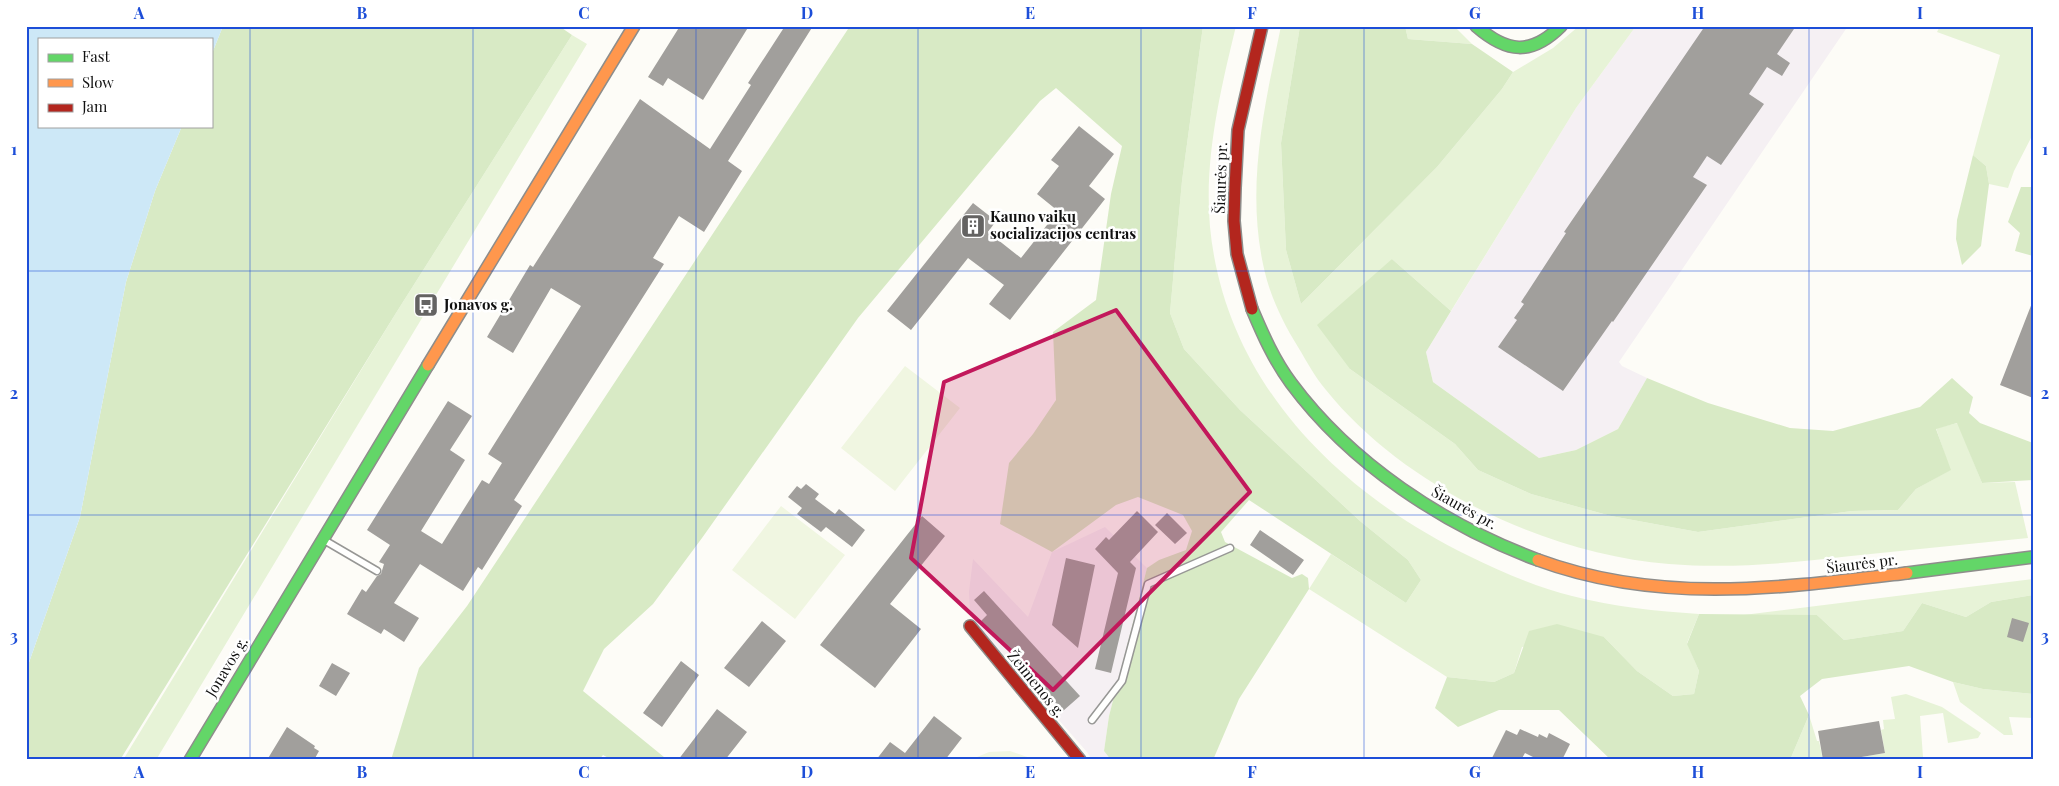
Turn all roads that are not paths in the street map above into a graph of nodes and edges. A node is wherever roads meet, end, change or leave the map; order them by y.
1 (634, 26) edge
2 (1262, 26) edge
3 (1476, 26) edge
4 (1561, 26) edge
5 (322, 538) junction
6 (1230, 548) dead end
7 (2033, 557) edge
8 (377, 571) dead end
9 (970, 626) dead end
10 (1092, 720) dead end
11 (190, 760) edge
12 (1080, 760) edge

1 - 5 main road, Jonavos g.
2 - 7 main road, Šiaurės pr.
3 - 4 main road
5 - 8 lane
5 - 11 main road, Jonavos g.
6 - 10 lane
9 - 12 main road, Žeimenos g.

